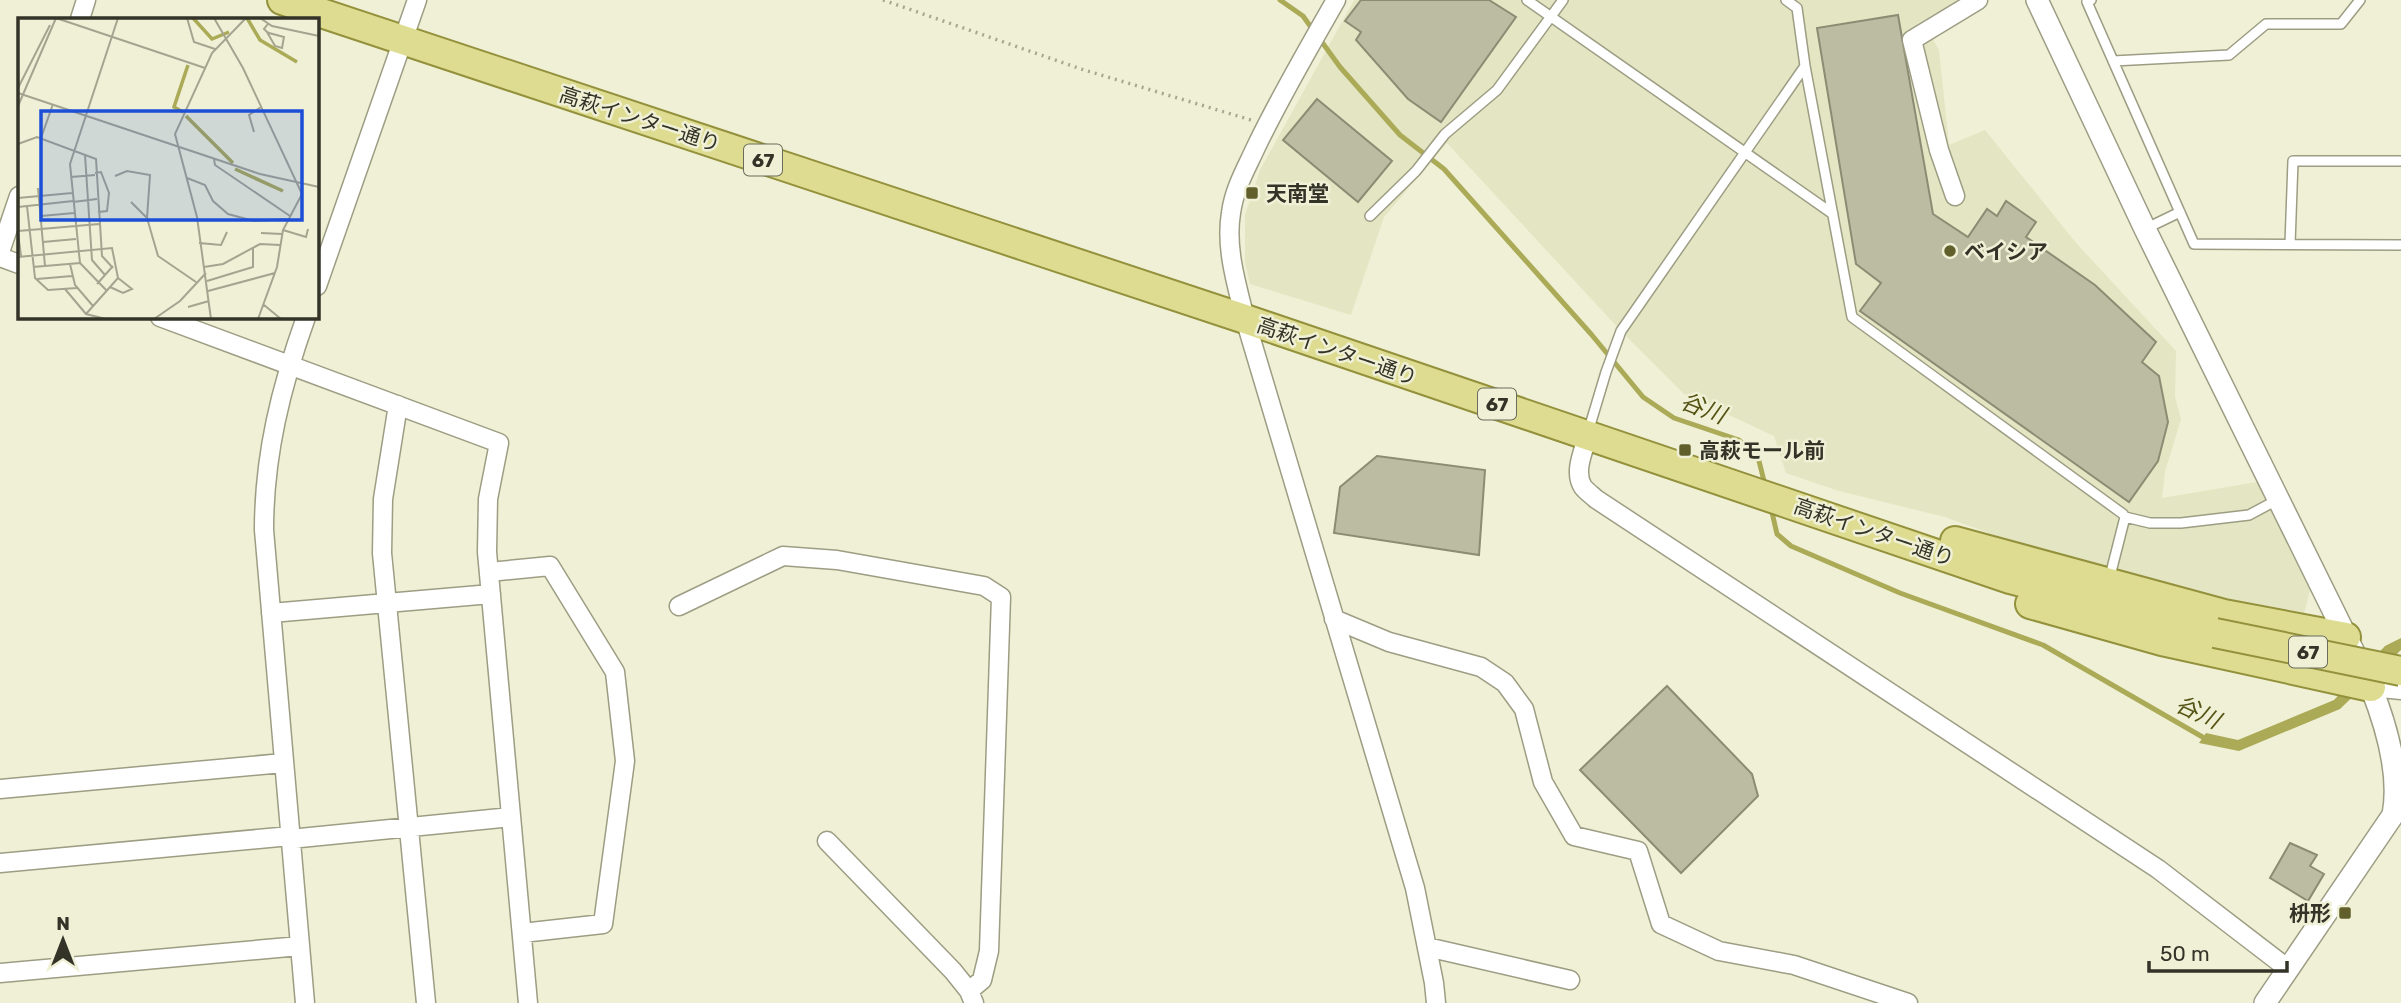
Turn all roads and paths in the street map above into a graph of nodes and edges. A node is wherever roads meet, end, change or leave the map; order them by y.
1 (86, 0) edge
2 (282, 0) edge
3 (417, 0) edge
4 (883, 0) edge
5 (1336, 0) edge
6 (1527, 0) edge
7 (1563, 0) edge
8 (1786, 0) edge
9 (1978, 0) edge
10 (2037, 0) edge
11 (2091, 0) edge
12 (2361, 0) edge
13 (892, 1) edge
14 (1552, 17) junction
15 (80, 18) edge
16 (403, 40) junction
17 (2113, 61) junction
18 (1805, 66) junction
19 (1266, 125) junction
20 (1746, 152) junction
21 (2401, 161) edge
22 (1955, 196) dead end
23 (18, 199) edge
24 (2180, 212) junction
25 (1833, 214) junction
26 (1370, 216) dead end
27 (2145, 229) junction
28 (2290, 244) junction
29 (2401, 245) edge
30 (0, 254) edge
31 (18, 263) edge
32 (318, 283) edge
33 (163, 318) edge
34 (306, 318) edge
35 (1245, 319) junction
36 (290, 366) junction
37 (398, 405) junction
38 (1588, 435) junction
39 (2277, 500) junction
40 (2125, 517) junction
41 (1832, 518) junction
42 (489, 572) junction
43 (2108, 583) junction
44 (491, 594) junction
45 (387, 602) junction
46 (679, 606) dead end
47 (271, 614) junction
48 (1334, 619) junction
49 (2346, 637) junction
50 (2401, 671) edge
51 (2371, 687) junction
52 (2401, 690) edge
53 (283, 763) junction
54 (2399, 784) edge
55 (0, 789) edge
56 (511, 817) junction
57 (410, 827) junction
58 (290, 837) junction
59 (827, 841) dead end
60 (0, 863) edge
61 (522, 933) junction
62 (300, 946) junction
63 (1427, 947) junction
64 (2287, 968) junction
65 (0, 973) edge
66 (1570, 980) dead end
67 (972, 997) edge
68 (2261, 1001) edge
69 (305, 1003) edge
70 (426, 1003) edge
71 (528, 1003) edge
72 (1436, 1003) edge
73 (1908, 1003) edge

1 - 15 street
2 - 16 main road, 高萩インター通り / 67
3 - 16 street
4 - 13 path
5 - 19 street
6 - 14 lane
7 - 14 lane
8 - 18 lane
9 - 22 street
10 - 27 street
11 - 17 lane
12 - 17 lane
13 - 19 path
14 - 20 lane
14 - 26 lane
16 - 32 street
16 - 35 main road, 高萩インター通り / 67
17 - 24 lane
18 - 20 lane
18 - 25 lane
19 - 35 street
20 - 25 lane
20 - 38 lane
21 - 28 lane
23 - 30 street
24 - 27 lane
24 - 28 lane
25 - 40 lane
27 - 39 street
28 - 29 lane
30 - 31 street
33 - 36 street
34 - 36 street
35 - 38 main road, 高萩インター通り / 67
35 - 48 street
36 - 37 street
36 - 47 street
37 - 42 street
37 - 45 street
38 - 41 main road, 高萩インター通り / 67
38 - 64 street
39 - 40 lane
39 - 49 street
40 - 43 lane
41 - 43 main road
41 - 50 main road, 高萩インター通り / 67, bridge
41 - 51 main road
42 - 44 street
42 - 61 street
43 - 49 main road
44 - 45 street
44 - 56 street
45 - 47 street
45 - 57 street
46 - 67 street
47 - 53 street
48 - 63 street
48 - 73 street
49 - 51 street
51 - 52 street
51 - 54 street
53 - 55 street
53 - 58 street
54 - 64 street
56 - 57 street
56 - 61 street
57 - 58 street
57 - 70 street
58 - 60 street
58 - 62 street
59 - 67 street
61 - 71 street
62 - 65 street
62 - 69 street
63 - 66 street
63 - 72 street
64 - 68 street

